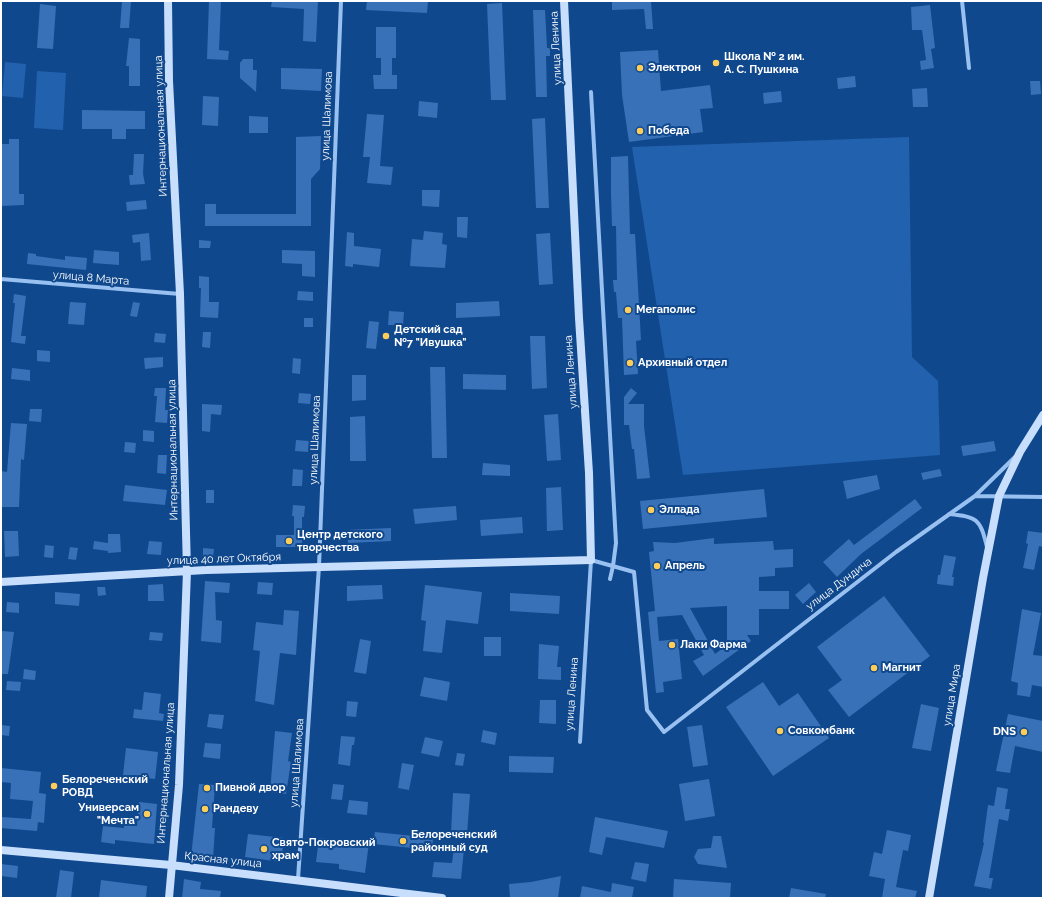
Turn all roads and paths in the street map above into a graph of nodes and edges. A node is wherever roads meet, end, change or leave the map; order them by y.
1 (168, 1) edge
2 (341, 1) edge
3 (564, 1) edge
4 (962, 1) edge
5 (969, 68) dead end
6 (590, 92) dead end
7 (1, 279) edge
8 (180, 294) junction
9 (1043, 415) edge
10 (1020, 452) junction
11 (975, 496) junction
12 (999, 496) junction
13 (1043, 497) edge
14 (949, 514) junction
15 (988, 551) junction
16 (591, 560) junction
17 (319, 566) junction
18 (613, 566) junction
19 (186, 571) junction
20 (610, 579) dead end
21 (1, 582) edge
22 (580, 742) dead end
23 (1, 850) edge
24 (171, 865) junction
25 (298, 879) junction
26 (169, 898) edge
27 (442, 898) edge
28 (929, 898) edge

1 - 8 street, Интернациональная улица
2 - 17 street, улица Шалимова
3 - 16 street, улица Ленина
4 - 5 street
6 - 18 street
7 - 8 street, улица 8 Марта
8 - 19 street, Интернациональная улица
9 - 10 street, улица Мира
10 - 11 street, улица Дундича
10 - 12 street, улица Мира
11 - 12 street
11 - 14 street, улица Дундича
12 - 13 street
12 - 15 street, улица Мира
14 - 15 street
14 - 18 street, улица Дундича
15 - 28 street, улица Мира
16 - 17 street, улица 40 лет Октября
16 - 18 street
16 - 22 street, улица Ленина
17 - 19 street, улица 40 лет Октября
17 - 25 street, улица Шалимова
18 - 20 street
19 - 21 street, улица 40 лет Октября
19 - 24 street, Интернациональная улица
23 - 24 street, Красная улица
24 - 25 street, Красная улица
24 - 26 street, Интернациональная улица
25 - 27 street, Красная улица

